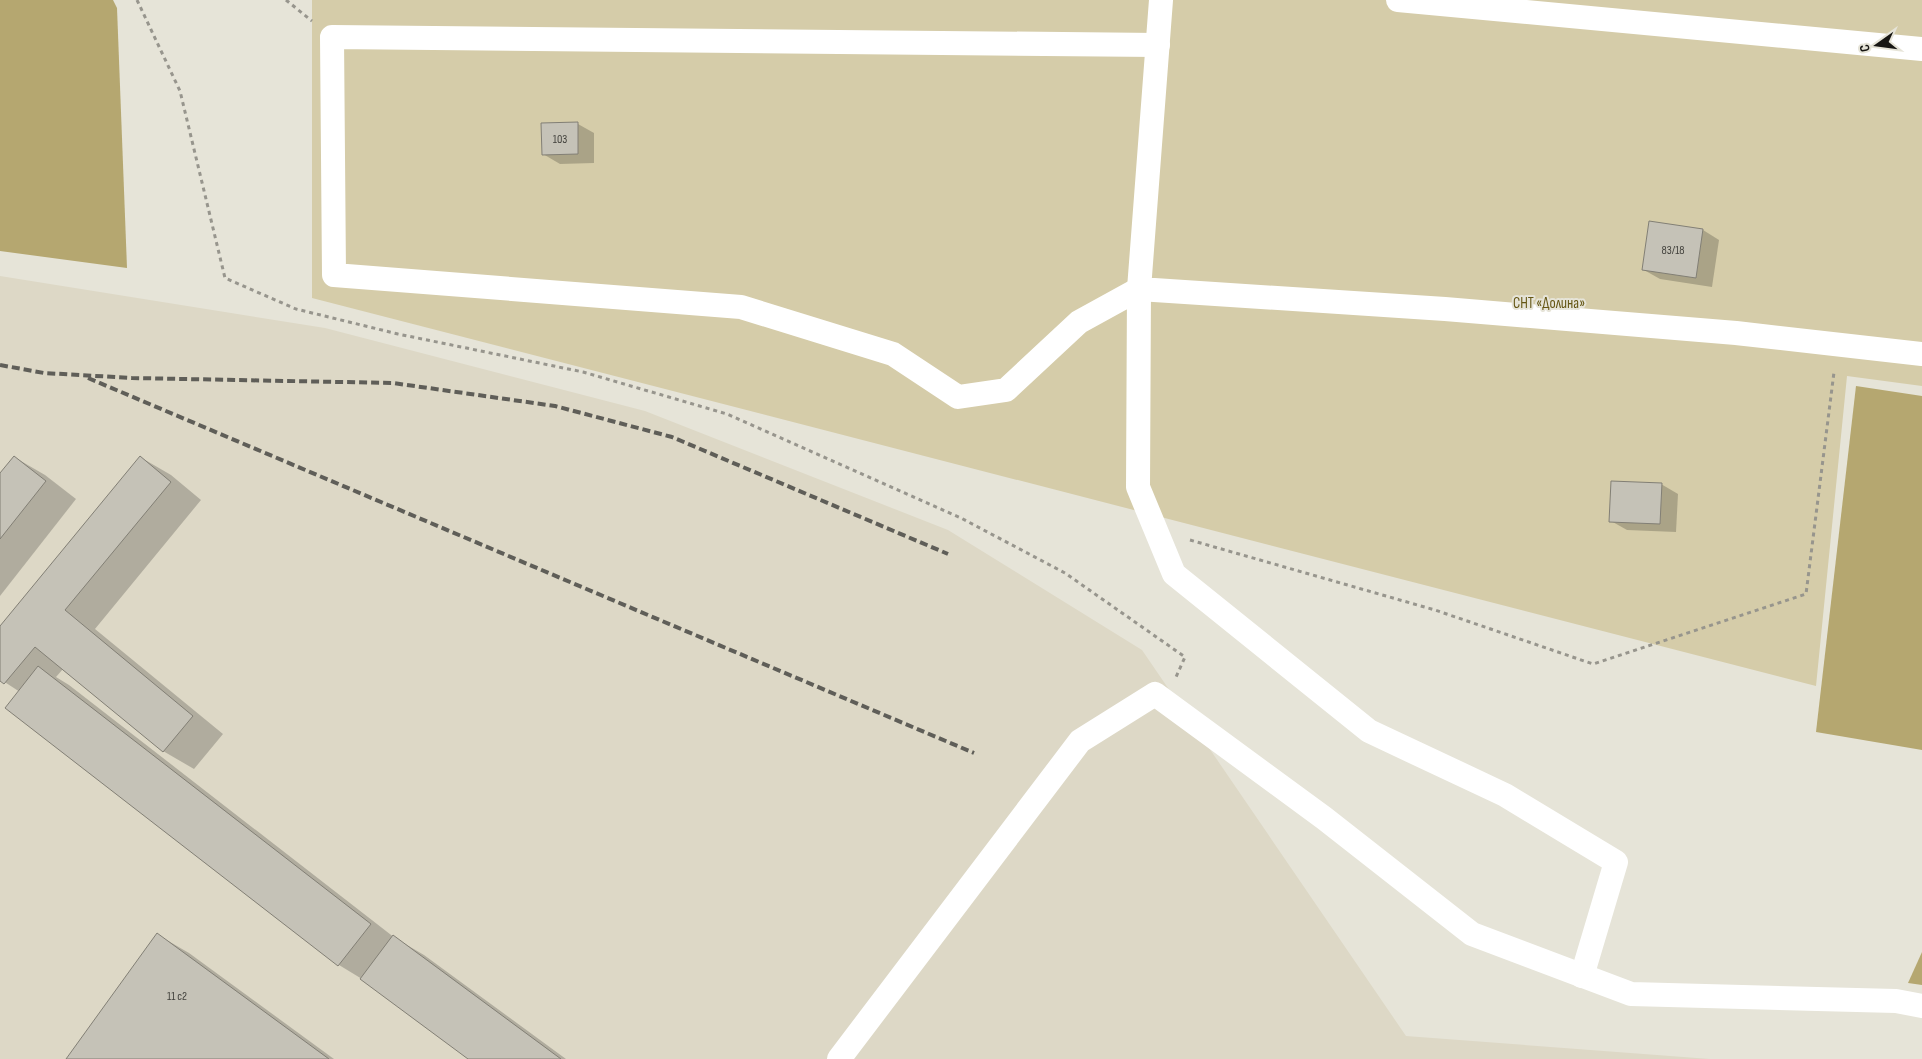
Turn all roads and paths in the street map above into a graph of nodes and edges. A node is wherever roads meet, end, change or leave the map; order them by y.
1 (137, 0) edge
2 (1161, 0) edge
3 (1398, 0) edge
4 (1158, 45) junction
5 (1922, 49) edge
6 (1139, 289) junction
7 (1837, 344) junction
8 (1922, 354) edge
9 (1156, 530) junction
10 (1166, 701) junction
11 (1582, 976) junction
12 (1922, 1006) edge
13 (840, 1059) edge

1 - 10 path
2 - 4 street
3 - 5 street
4 - 6 street
4 - 6 street
6 - 7 street
6 - 9 street
7 - 8 street
7 - 9 path
9 - 11 street
10 - 11 street
10 - 13 street
11 - 12 street

